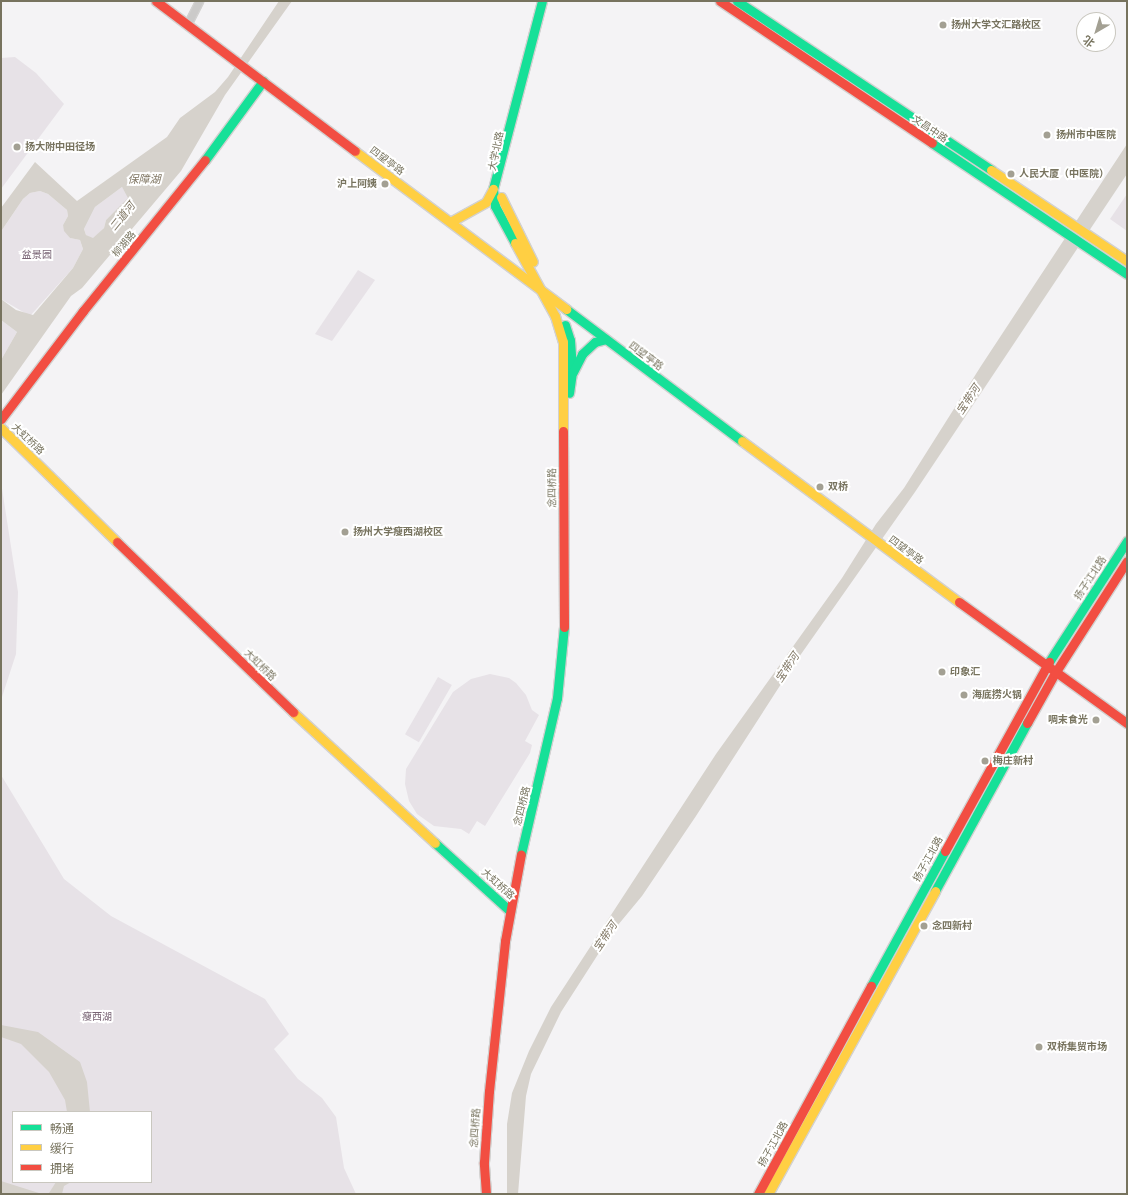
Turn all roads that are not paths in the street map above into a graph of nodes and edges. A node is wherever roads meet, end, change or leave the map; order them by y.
1 (156, 1) edge
2 (199, 1) edge
3 (542, 1) edge
4 (548, 1) edge
5 (720, 1) edge
6 (737, 1) edge
7 (187, 25) junction
8 (263, 81) junction
9 (493, 189) junction
10 (452, 221) junction
11 (1127, 261) edge
12 (1127, 274) edge
13 (537, 285) junction
14 (551, 297) junction
15 (606, 339) junction
16 (572, 372) junction
17 (1, 419) edge
18 (564, 423) junction
19 (1, 428) edge
20 (1127, 541) edge
21 (1127, 561) edge
22 (1046, 666) junction
23 (1055, 673) junction
24 (1127, 723) edge
25 (510, 910) junction
26 (486, 1194) edge
27 (758, 1194) edge
28 (768, 1194) edge

1 - 7 street, 四望亭路
2 - 7 street
3 - 9 street, 大学北路
4 - 14 street, 大学北路
5 - 12 street, 文昌中路
6 - 11 street, 文昌中路
7 - 8 street, 四望亭路
8 - 10 street, 四望亭路
8 - 17 street, 柳湖路
9 - 10 street
9 - 13 street, 大学北路
10 - 13 street, 四望亭路
13 - 14 street, 四望亭路
13 - 18 street, 念四桥路
14 - 15 street, 四望亭路
14 - 16 street, 念四桥路
15 - 16 street
15 - 22 street, 四望亭路
16 - 18 street, 念四桥路
18 - 25 street, 念四桥路
19 - 25 street, 大虹桥路
20 - 22 street, 扬子江北路
21 - 23 street, 扬子江北路
22 - 23 street, 四望亭路
22 - 27 street, 扬子江北路
23 - 24 street, 四望亭路
23 - 28 street, 扬子江北路
25 - 26 street, 念四桥路

